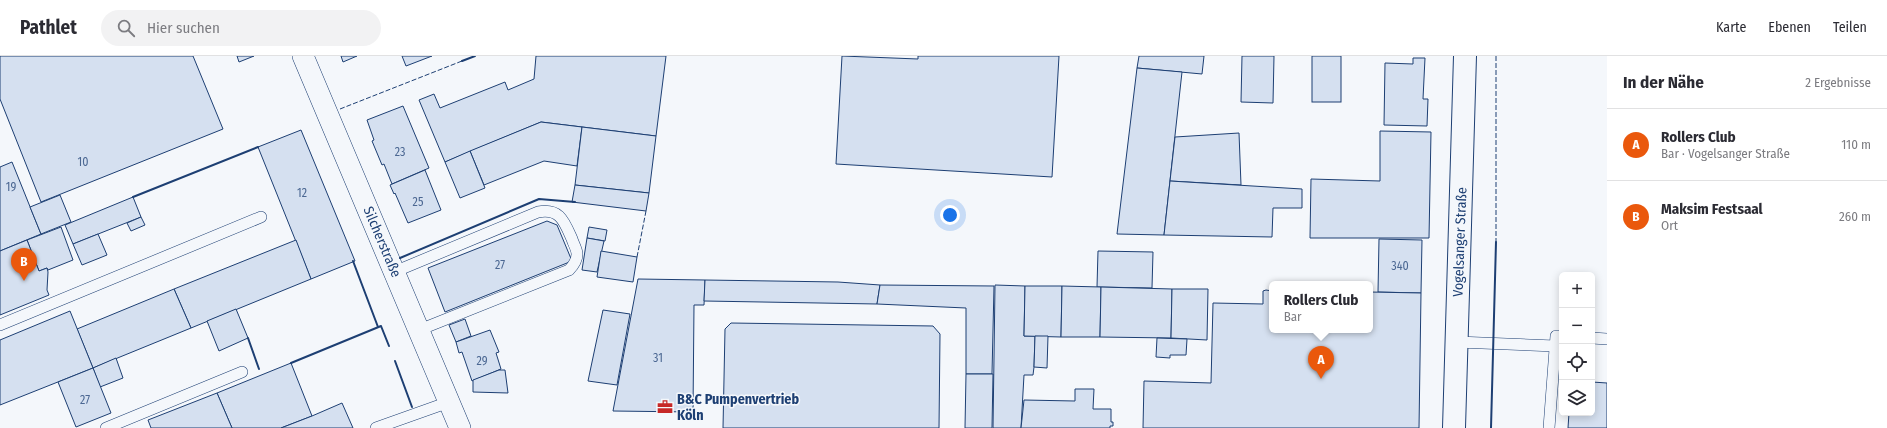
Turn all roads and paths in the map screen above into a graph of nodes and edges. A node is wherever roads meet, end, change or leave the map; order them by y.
1 (303, 56) edge
2 (1465, 56) edge
3 (261, 217) dead end
4 (394, 272) junction
5 (0, 325) edge
6 (419, 330) junction
7 (1559, 336) edge
8 (1595, 338) edge
9 (1607, 339) edge
10 (1457, 342) junction
11 (1555, 346) junction
12 (242, 372) dead end
13 (449, 402) junction
14 (106, 428) edge
15 (376, 428) edge
16 (460, 428) edge
17 (1454, 428) edge
18 (1550, 428) edge

1 - 4 street, Silcherstraße
2 - 10 street, Vogelsanger Straße
3 - 5 lane
4 - 6 street, Silcherstraße
4 - 6 lane
6 - 13 street, Silcherstraße
7 - 11 lane
8 - 9 lane
10 - 11 lane
10 - 17 street, Vogelsanger Straße
11 - 18 lane
12 - 14 lane
13 - 15 lane
13 - 16 street, Silcherstraße

